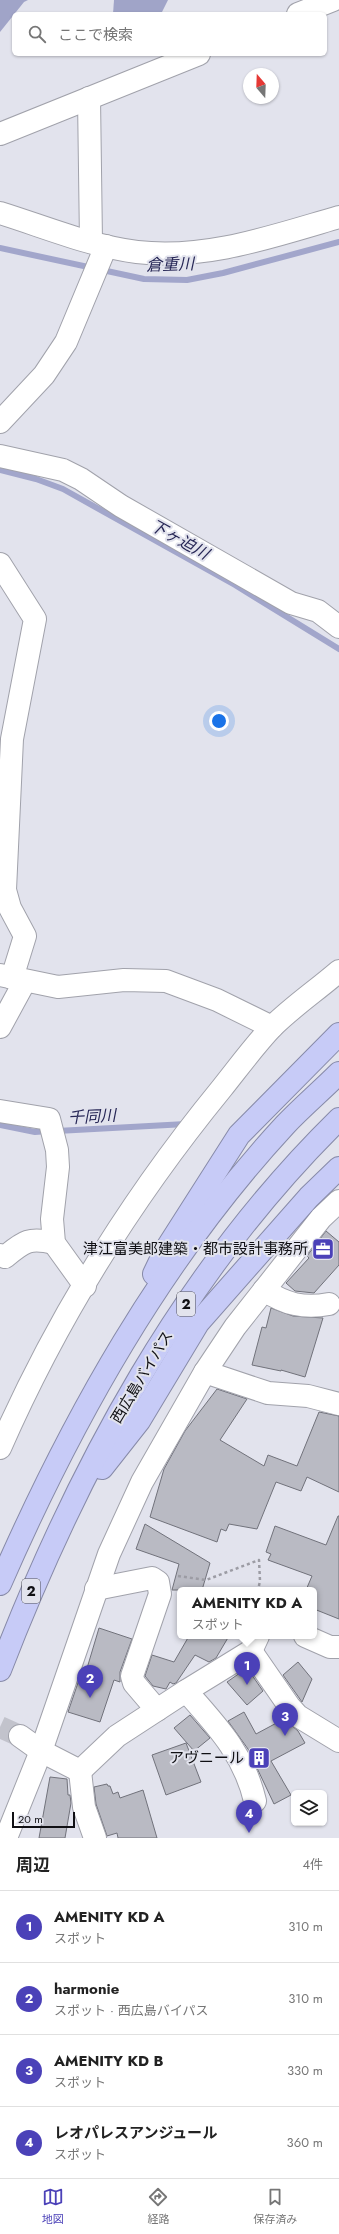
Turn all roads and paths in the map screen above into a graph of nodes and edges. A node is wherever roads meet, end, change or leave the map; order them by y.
1 (333, 0) edge
2 (303, 12) edge
3 (194, 56) edge
4 (89, 98) junction
5 (0, 134) edge
6 (0, 213) edge
7 (339, 217) edge
8 (98, 257) junction
9 (0, 422) edge
10 (0, 456) edge
11 (0, 564) edge
12 (339, 627) edge
13 (8, 704) edge
14 (339, 971) edge
15 (12, 978) edge
16 (0, 1027) edge
17 (272, 1027) junction
18 (339, 1034) edge
19 (339, 1073) edge
20 (0, 1111) edge
21 (339, 1119) edge
22 (339, 1168) edge
23 (339, 1201) edge
24 (54, 1243) junction
25 (0, 1256) edge
26 (85, 1286) junction
27 (264, 1290) junction
28 (329, 1304) dead end
29 (110, 1365) junction
30 (205, 1372) junction
31 (339, 1404) edge
32 (0, 1448) edge
33 (66, 1513) junction
34 (158, 1582) junction
35 (0, 1584) edge
36 (259, 1587) edge
37 (96, 1589) junction
38 (313, 1639) edge
39 (255, 1643) edge
40 (339, 1647) edge
41 (0, 1670) edge
42 (186, 1690) junction
43 (158, 1710) junction
44 (20, 1736) tunnel mouth
45 (339, 1741) edge
46 (41, 1751) junction
47 (80, 1771) junction
48 (255, 1801) dead end
49 (6, 1838) edge
50 (94, 1838) edge

1 - 2 street
3 - 4 street
4 - 5 street
4 - 8 street
6 - 8 street
7 - 8 street
8 - 9 street
10 - 12 street
11 - 13 street
13 - 15 street
14 - 17 street
15 - 16 street
15 - 17 street
17 - 26 street
18 - 29 highway, 2
19 - 29 highway, 2
20 - 24 street
21 - 33 highway, 西広島バイパス / 2
22 - 33 highway, 2
23 - 27 street
24 - 25 street
24 - 26 street
26 - 32 street
27 - 28 street
27 - 30 street
29 - 35 highway, 2
30 - 31 street
30 - 37 street
33 - 41 highway, 西広島バイパス / 2
34 - 36 path
34 - 37 street
34 - 43 street
37 - 46 street
38 - 40 street
39 - 42 street
39 - 45 street
42 - 43 street
42 - 48 street
43 - 47 street
44 - 46 street
46 - 47 street
46 - 49 street
47 - 50 street

